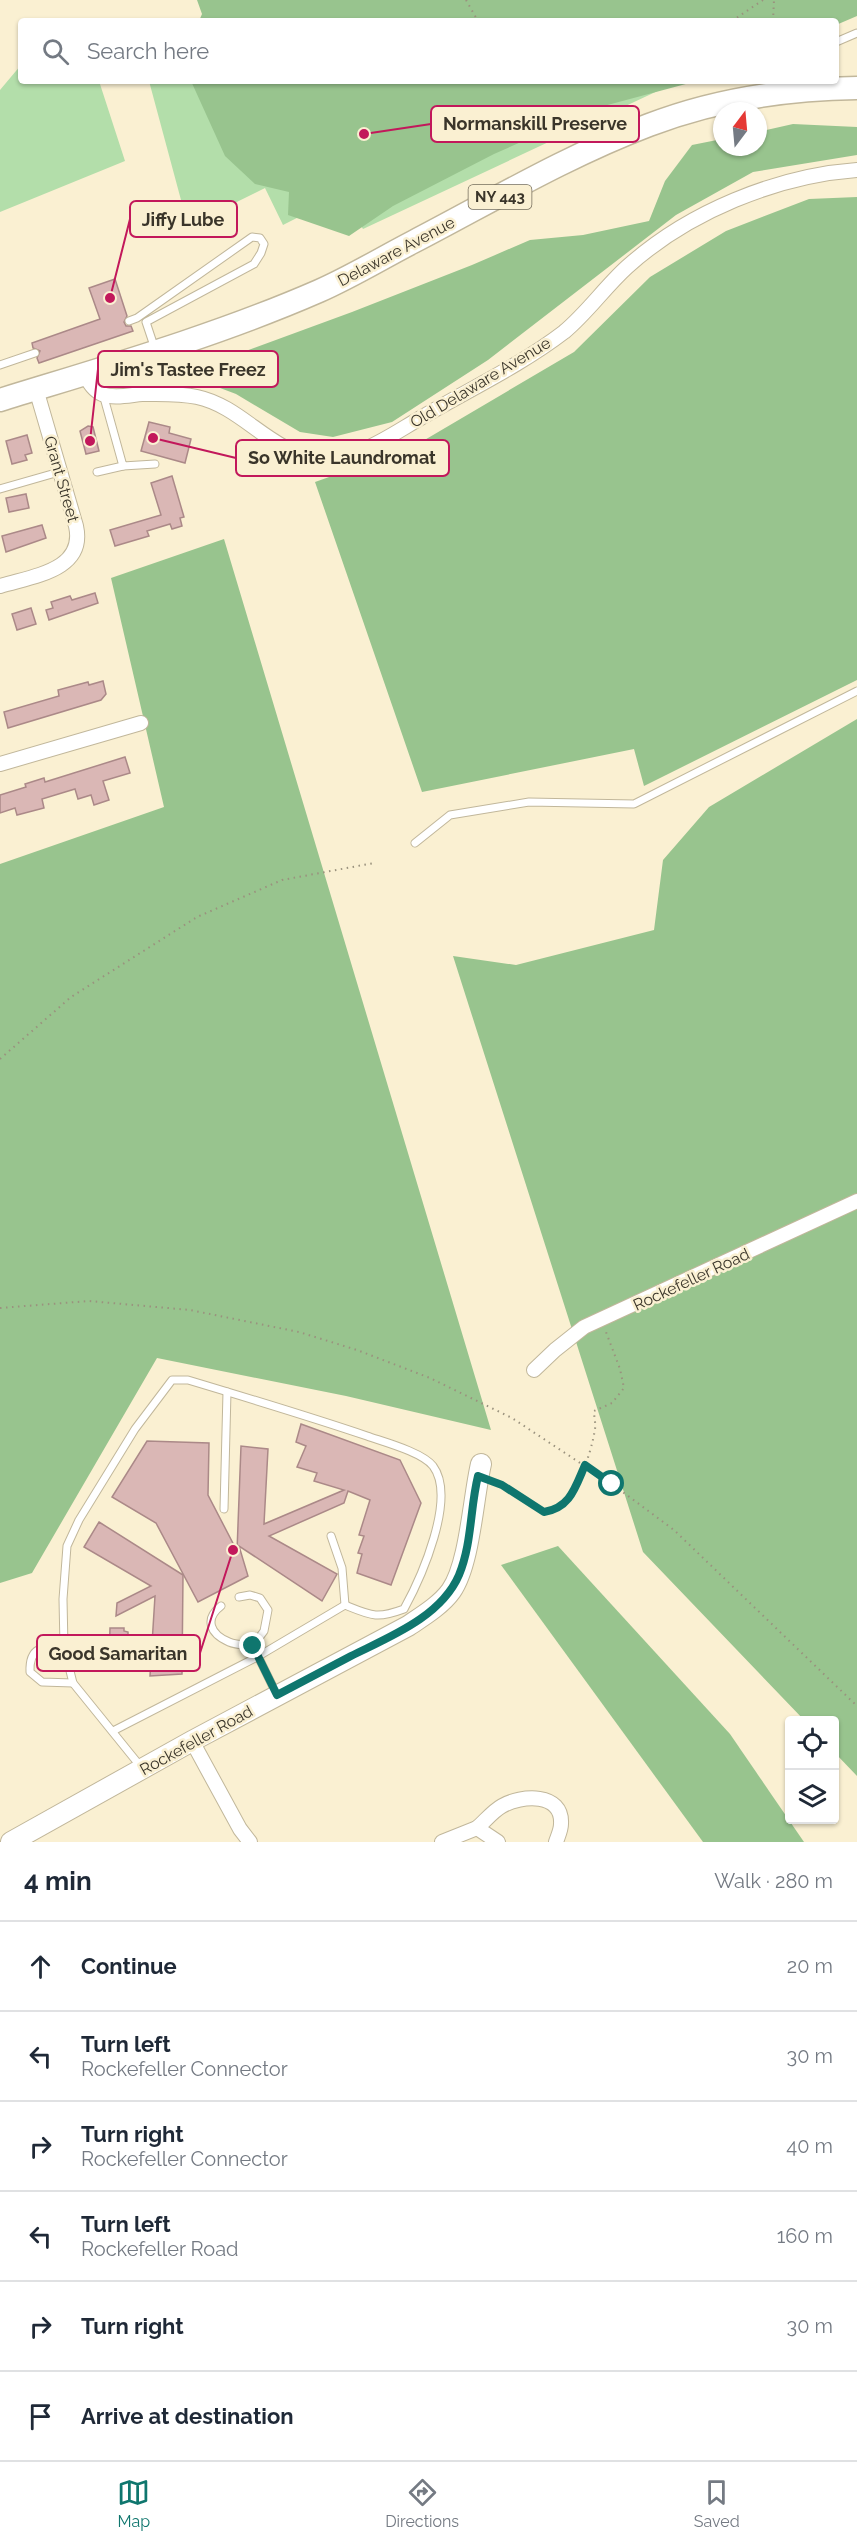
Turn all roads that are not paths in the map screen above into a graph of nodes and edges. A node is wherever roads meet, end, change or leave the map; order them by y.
1 (857, 33) edge
2 (839, 41) edge
3 (857, 88) edge
4 (857, 170) edge
5 (129, 321) dead end
6 (156, 352) junction
7 (35, 353) dead end
8 (0, 365) edge
9 (84, 374) junction
10 (36, 389) junction
11 (103, 394) junction
12 (0, 400) edge
13 (155, 464) dead end
14 (123, 466) junction
15 (59, 472) junction
16 (97, 472) dead end
17 (0, 489) edge
18 (0, 586) edge
19 (857, 691) edge
20 (141, 723) dead end
21 (0, 765) edge
22 (415, 843) dead end
23 (857, 1201) edge
24 (534, 1370) dead end
25 (227, 1392) junction
26 (480, 1470) road end
27 (224, 1509) dead end
28 (331, 1536) dead end
29 (239, 1596) dead end
30 (345, 1605) junction
31 (221, 1606) dead end
32 (253, 1646) junction
33 (63, 1647) junction
34 (257, 1657) junction
35 (73, 1683) junction
36 (277, 1695) junction
37 (113, 1731) junction
38 (192, 1742) junction
39 (142, 1769) junction
40 (477, 1828) junction
41 (11, 1842) edge
42 (250, 1842) edge
43 (442, 1842) edge
44 (498, 1842) edge
45 (556, 1842) edge

1 - 2 lane
3 - 6 main road, Delaware Avenue / NY 443
4 - 11 street, Old Delaware Avenue
5 - 6 lane
6 - 9 main road, Delaware Avenue / NY 443
7 - 8 lane
9 - 10 main road, Delaware Avenue / NY 443
9 - 11 street
10 - 12 main road, Delaware Avenue / NY 443
10 - 15 street, Grant Street
11 - 14 lane
13 - 14 lane
14 - 16 lane
15 - 17 lane
15 - 18 street, Grant Street
19 - 22 lane
20 - 21 street
23 - 24 street, Rockefeller Road
25 - 27 lane
25 - 30 lane
25 - 33 lane
26 - 36 street, Rockefeller Road
28 - 30 lane
29 - 32 lane
30 - 34 lane
31 - 32 lane
32 - 34 lane
33 - 35 lane
33 - 35 lane
34 - 36 lane
34 - 37 lane
35 - 37 lane
36 - 38 street, Rockefeller Road
37 - 39 lane
38 - 39 street, Rockefeller Road
38 - 42 street
39 - 41 street, Rockefeller Road
40 - 43 street
40 - 44 street
40 - 45 street

